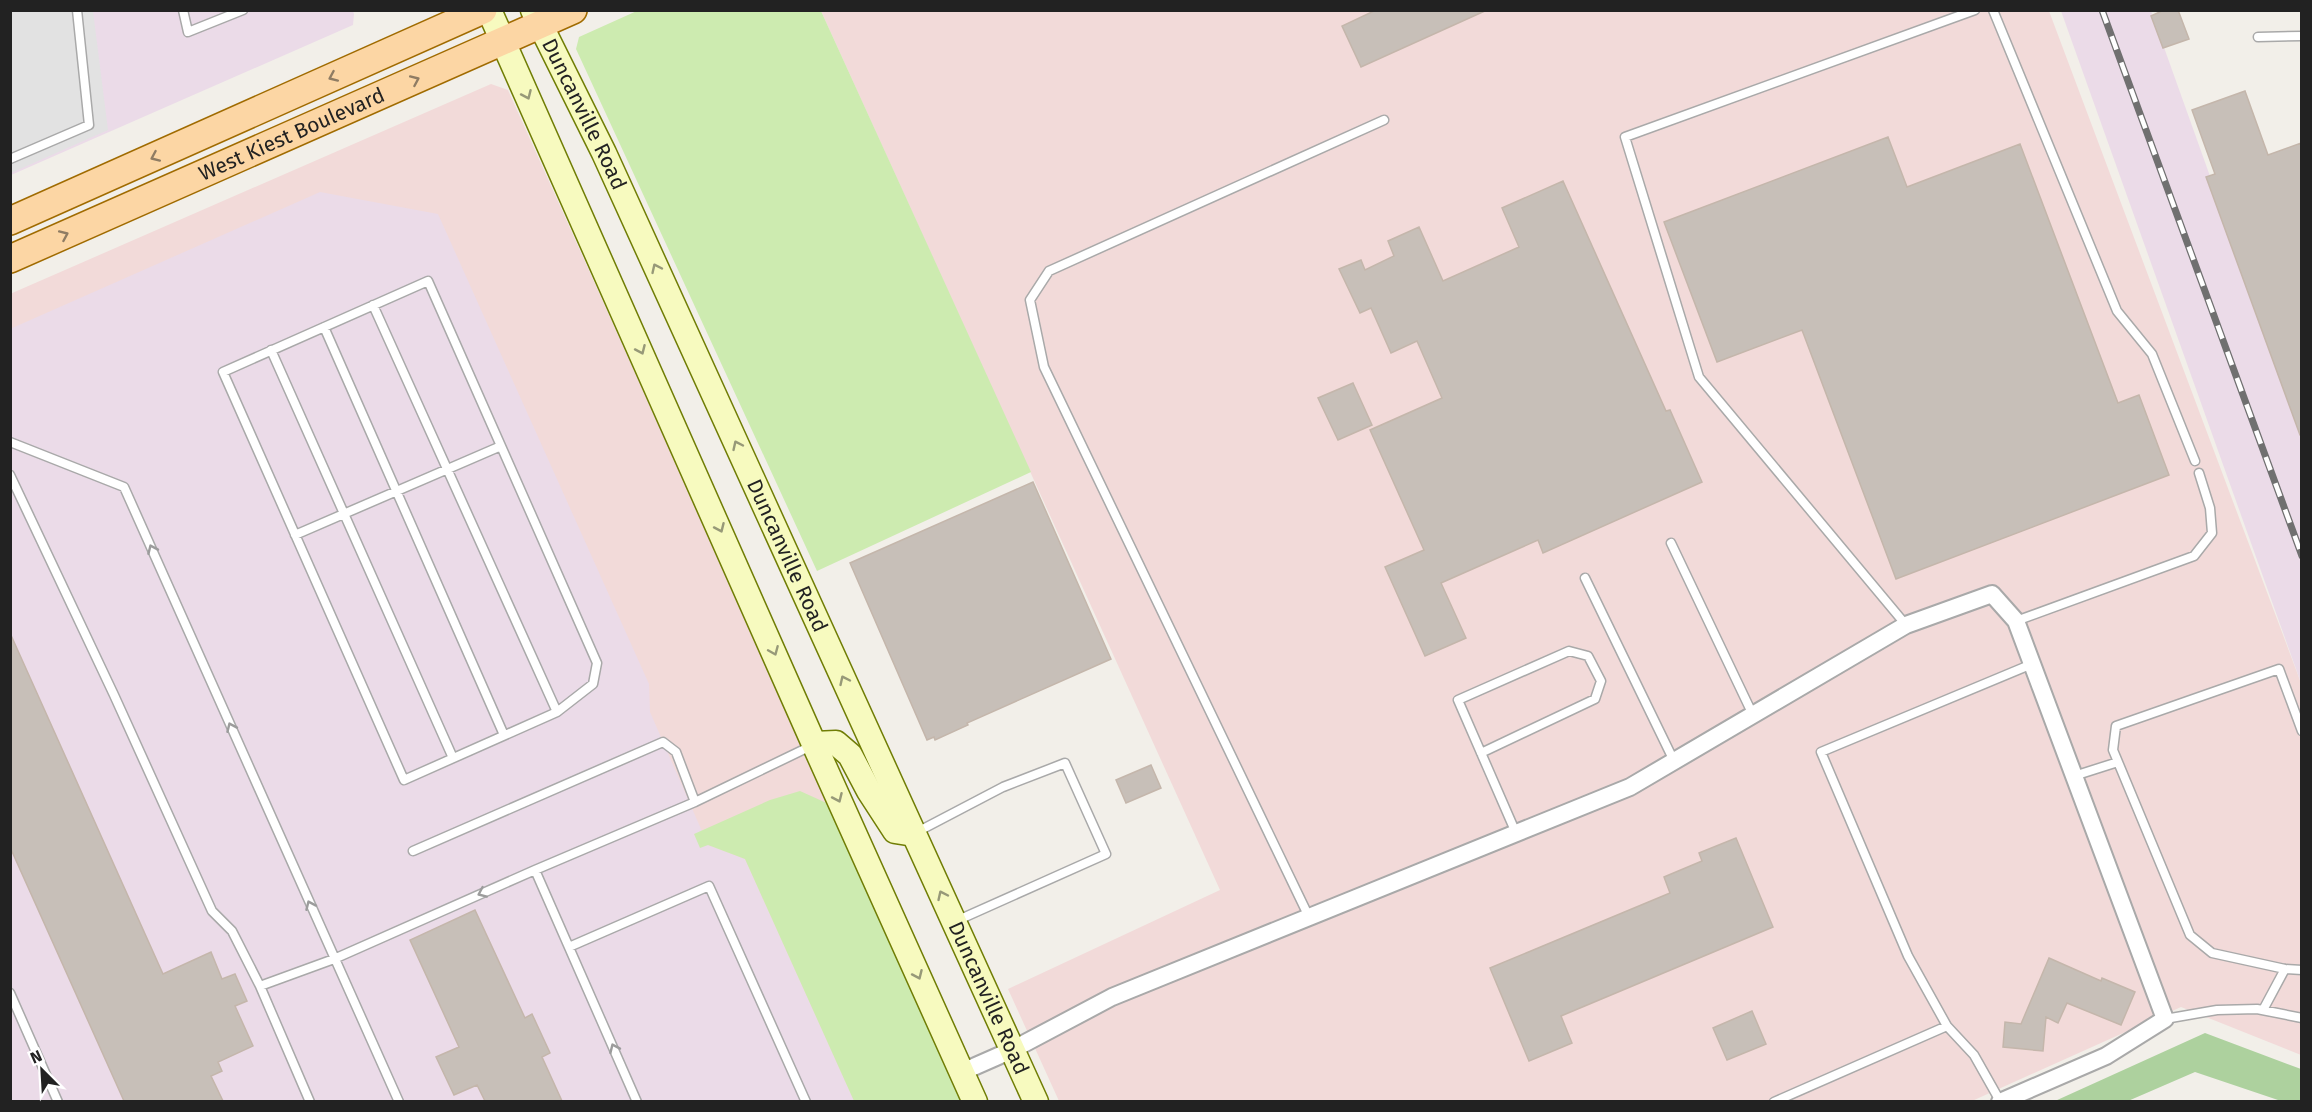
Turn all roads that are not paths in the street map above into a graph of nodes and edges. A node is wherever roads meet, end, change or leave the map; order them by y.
1 (77, 10) edge
2 (183, 10) edge
3 (243, 10) edge
4 (483, 10) edge
5 (489, 10) edge
6 (573, 10) edge
7 (1975, 10) edge
8 (1993, 10) edge
9 (537, 18) edge
10 (2301, 36) edge
11 (2258, 38) dead end
12 (503, 41) junction
13 (1384, 120) dead end
14 (10, 159) edge
15 (10, 221) edge
16 (10, 259) edge
17 (373, 305) junction
18 (324, 327) junction
19 (271, 350) junction
20 (10, 442) edge
21 (501, 446) junction
22 (2195, 461) dead end
23 (447, 469) junction
24 (2199, 473) dead end
25 (10, 475) edge
26 (397, 491) junction
27 (344, 514) junction
28 (295, 535) junction
29 (1671, 543) dead end
30 (1585, 578) dead end
31 (2016, 621) junction
32 (1906, 624) junction
33 (2032, 664) junction
34 (557, 712) junction
35 (1753, 715) junction
36 (861, 718) junction
37 (2301, 731) edge
38 (504, 735) junction
39 (814, 744) junction
40 (1481, 753) junction
41 (453, 758) junction
42 (1674, 761) junction
43 (2118, 762) junction
44 (2073, 776) junction
45 (695, 802) junction
46 (914, 834) junction
47 (1516, 834) junction
48 (413, 850) dead end
49 (535, 870) junction
50 (1309, 917) junction
51 (955, 921) junction
52 (569, 947) junction
53 (334, 959) junction
54 (2285, 969) junction
55 (2301, 970) edge
56 (260, 986) junction
57 (10, 993) edge
58 (2263, 1010) junction
59 (2301, 1018) edge
60 (2165, 1019) junction
61 (1947, 1026) junction
62 (1012, 1050) junction
63 (962, 1072) junction
64 (58, 1101) edge
65 (310, 1101) edge
66 (399, 1101) edge
67 (638, 1101) edge
68 (806, 1101) edge
69 (975, 1101) edge
70 (1036, 1101) edge
71 (1774, 1101) edge
72 (2000, 1101) edge

1 - 14 lane
2 - 3 lane
4 -> 15 main road, West Kiest Boulevard
5 - 12 main road, Duncanville Road
6 - 9 main road, West Kiest Boulevard
7 - 32 lane
8 - 22 lane
9 - 12 main road, West Kiest Boulevard
36 -> 9 main road, Duncanville Road
10 - 11 lane
16 -> 12 main road, West Kiest Boulevard
12 -> 39 main road, Duncanville Road
13 - 50 lane
17 - 18 lane
17 - 21 lane
17 - 23 lane
18 - 19 lane
18 - 26 lane
19 - 27 lane
19 - 28 lane
53 -> 20 lane
21 - 23 lane
21 - 34 lane
23 - 26 lane
23 - 34 lane
24 - 31 lane
25 - 56 lane
26 - 27 lane
26 - 38 lane
27 - 28 lane
27 - 41 lane
28 - 41 lane
29 - 35 lane
30 - 42 lane
31 - 32 street
31 - 33 street
32 - 35 street
33 - 44 street
33 - 61 lane
34 - 38 lane
35 - 42 street
36 - 39 main road
36 - 46 main road, Duncanville Road
37 - 43 lane
38 - 41 lane
39 - 45 lane
39 - 46 main road
39 -> 63 main road, Duncanville Road
40 - 40 lane
40 - 47 lane
42 - 47 street
43 - 44 lane
43 - 54 lane
44 - 60 street
45 - 48 lane
45 - 49 lane
51 -> 46 main road, Duncanville Road
46 - 51 lane
47 - 50 street
49 - 52 lane
49 -> 53 lane
50 - 62 street
51 - 62 main road, Duncanville Road
67 -> 52 lane
52 - 68 lane
53 - 56 lane
53 - 66 lane
54 - 55 lane
54 - 58 lane
56 - 65 lane
57 - 64 lane
58 - 59 lane
58 - 60 lane
60 - 72 street
61 - 71 lane
61 - 72 lane
62 - 63 street
62 - 70 main road, Duncanville Road
63 - 69 main road, Duncanville Road

